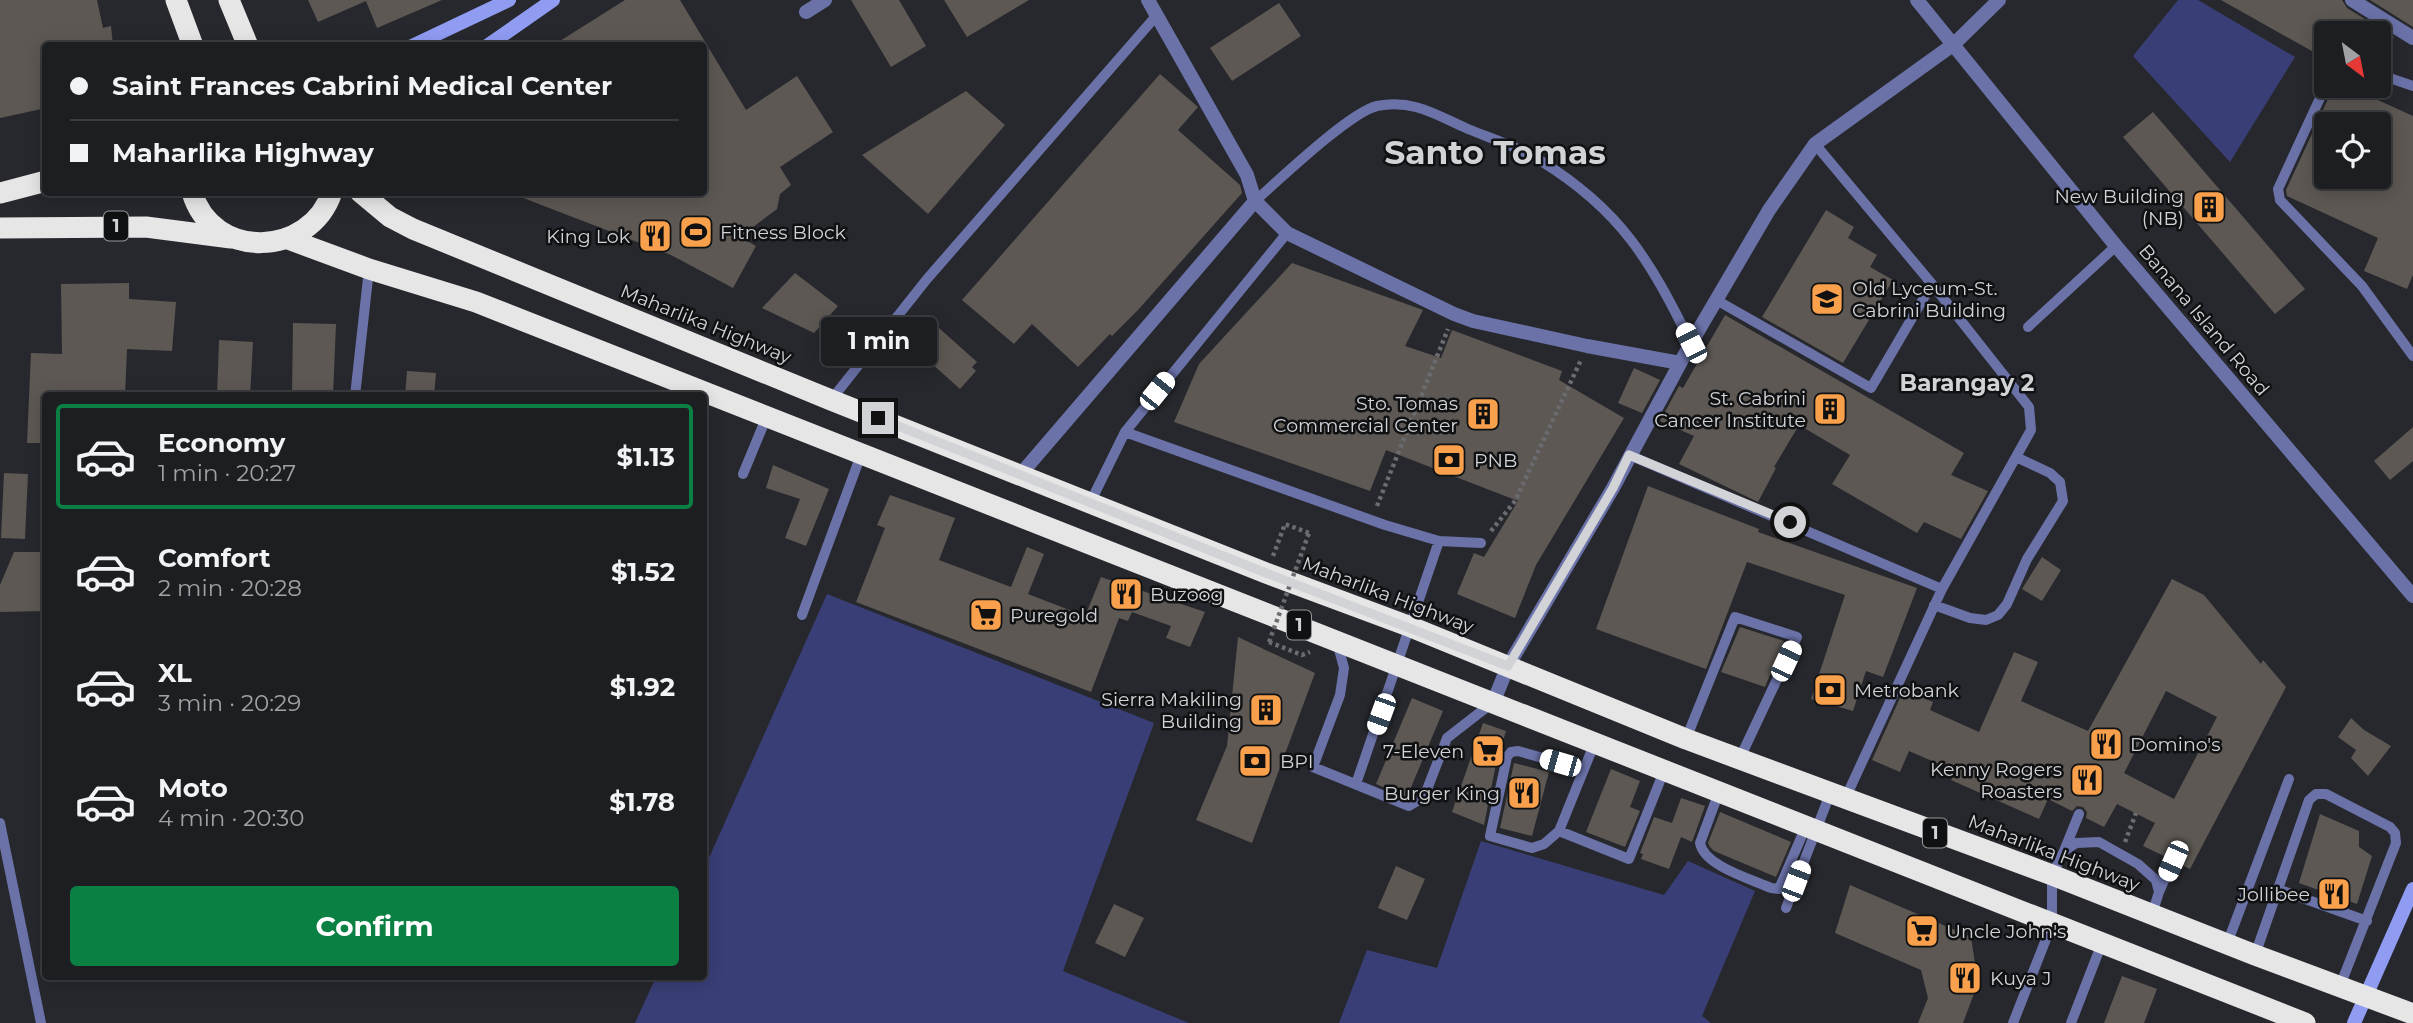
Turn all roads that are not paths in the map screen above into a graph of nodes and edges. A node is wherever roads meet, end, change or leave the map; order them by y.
1 (176, 0) edge
2 (229, 0) edge
3 (509, 0) edge
4 (553, 0) edge
5 (825, 0) edge
6 (1148, 0) edge
7 (1917, 0) edge
8 (1999, 0) edge
9 (2352, 0) edge
10 (806, 12) dead end
11 (1157, 15) junction
12 (2413, 38) edge
13 (191, 42) edge
14 (246, 42) edge
15 (420, 42) edge
16 (493, 42) edge
17 (1954, 44) junction
18 (2391, 78) edge
19 (2413, 86) edge
20 (2320, 98) edge
21 (1815, 144) junction
22 (42, 182) edge
23 (0, 193) edge
24 (194, 196) edge
25 (330, 196) edge
26 (365, 196) edge
27 (1255, 201) junction
28 (0, 228) edge
29 (1287, 233) junction
30 (231, 238) junction
31 (288, 239) junction
32 (2116, 246) junction
33 (369, 269) junction
34 (1932, 284) junction
35 (1718, 301) junction
36 (2028, 327) dead end
37 (1691, 343) junction
38 (2413, 356) edge
39 (1680, 363) junction
40 (355, 392) edge
41 (831, 400) junction
42 (767, 415) junction
43 (1125, 432) junction
44 (862, 452) junction
45 (1629, 455) junction
46 (2016, 457) junction
47 (743, 474) dead end
48 (1020, 475) junction
49 (1090, 503) junction
50 (1439, 541) junction
51 (1481, 543) road end
52 (1942, 589) junction
53 (2413, 596) edge
54 (1934, 605) junction
55 (802, 614) dead end
56 (1411, 627) junction
57 (1336, 639) junction
58 (1508, 666) junction
59 (1398, 667) junction
60 (1493, 703) junction
61 (1686, 739) junction
62 (1595, 742) junction
63 (1740, 758) junction
64 (1581, 769) junction
65 (1664, 771) junction
66 (2289, 779) dead end
67 (1356, 784) junction
68 (1719, 792) junction
69 (1837, 796) junction
70 (2079, 814) dead end
71 (0, 823) edge
72 (1811, 828) junction
73 (1559, 831) junction
74 (2064, 850) junction
75 (2173, 861) dead end
76 (4, 862) edge
77 (2052, 875) junction
78 (2413, 889) edge
79 (2280, 890) junction
80 (2159, 892) junction
81 (1786, 908) dead end
82 (2152, 914) junction
83 (2367, 921) junction
84 (2052, 924) junction
85 (2102, 943) junction
86 (2227, 944) junction
87 (2255, 956) junction
88 (2340, 986) junction
89 (2364, 995) junction
90 (2413, 1014) edge
91 (2301, 1022) edge
92 (41, 1023) edge
93 (2013, 1023) edge
94 (2071, 1023) edge
95 (2354, 1023) edge

1 - 13 highway
2 - 14 highway
3 - 15 main road
4 - 16 main road
5 - 10 street
6 - 11 street
7 - 17 street, Banana Island Road
8 - 17 street
9 - 12 street
11 - 27 street
11 - 41 lane
17 - 21 street
17 - 32 street, Banana Island Road
18 - 19 lane
20 - 38 lane
21 - 34 lane
21 - 35 street
22 - 23 highway
24 - 30 highway
25 - 31 highway, 1
26 - 41 highway, Maharlika Highway / 1
27 - 29 street
27 - 37 lane
27 - 48 street
28 - 30 highway, 1
29 - 39 street
29 - 43 lane
30 - 31 highway, 1
31 - 33 highway, 1
32 - 36 lane
32 - 53 street, Banana Island Road
33 - 40 lane
33 - 42 highway, 1
34 - 35 lane
34 - 46 lane
35 - 37 street
37 - 39 street
39 - 45 street
41 - 48 highway, Maharlika Highway / 1
42 - 44 highway, 1
42 - 47 lane
43 - 49 lane
43 - 50 lane
44 - 55 lane
44 - 57 highway, 1
45 - 52 lane
45 - 58 street
46 - 52 lane
46 - 54 lane
48 - 49 highway, Maharlika Highway / 1
49 - 56 highway, Maharlika Highway / 1
50 - 51 lane
50 - 56 lane
52 - 54 lane
54 - 69 lane
56 - 58 highway, Maharlika Highway / 1
56 - 59 lane
57 - 59 highway, 1
57 - 67 lane
58 - 60 street
58 - 61 highway, Maharlika Highway / 1
59 - 60 highway, 1
59 - 67 lane
60 - 62 highway, 1
60 - 67 lane
61 - 63 highway, Maharlika Highway / 1
61 - 63 lane
62 - 64 lane
62 - 65 highway, 1
63 - 69 highway, Maharlika Highway / 1
64 - 73 lane
64 - 73 lane
65 - 68 highway, 1
65 - 73 lane
66 - 86 lane
68 - 72 highway, 1
68 - 72 lane
69 - 72 lane
69 - 77 highway, Maharlika Highway / 1
70 - 74 lane
71 - 76 lane
72 - 81 lane
72 - 84 highway, 1
74 - 77 lane
74 - 80 lane
75 - 80 lane
76 - 92 lane
77 - 82 highway, Maharlika Highway / 1
77 - 84 lane
78 - 89 main road
79 - 83 lane
79 - 83 lane
79 - 87 lane
80 - 82 lane
82 - 86 highway, Maharlika Highway / 1
83 - 88 lane
84 - 85 highway, 1
84 - 93 lane
85 - 91 highway, 1
85 - 94 lane
86 - 87 highway, Maharlika Highway / 1
87 - 88 highway, Maharlika Highway / 1
88 - 89 highway, Maharlika Highway / 1
89 - 90 highway, Maharlika Highway / 1
89 - 95 main road

